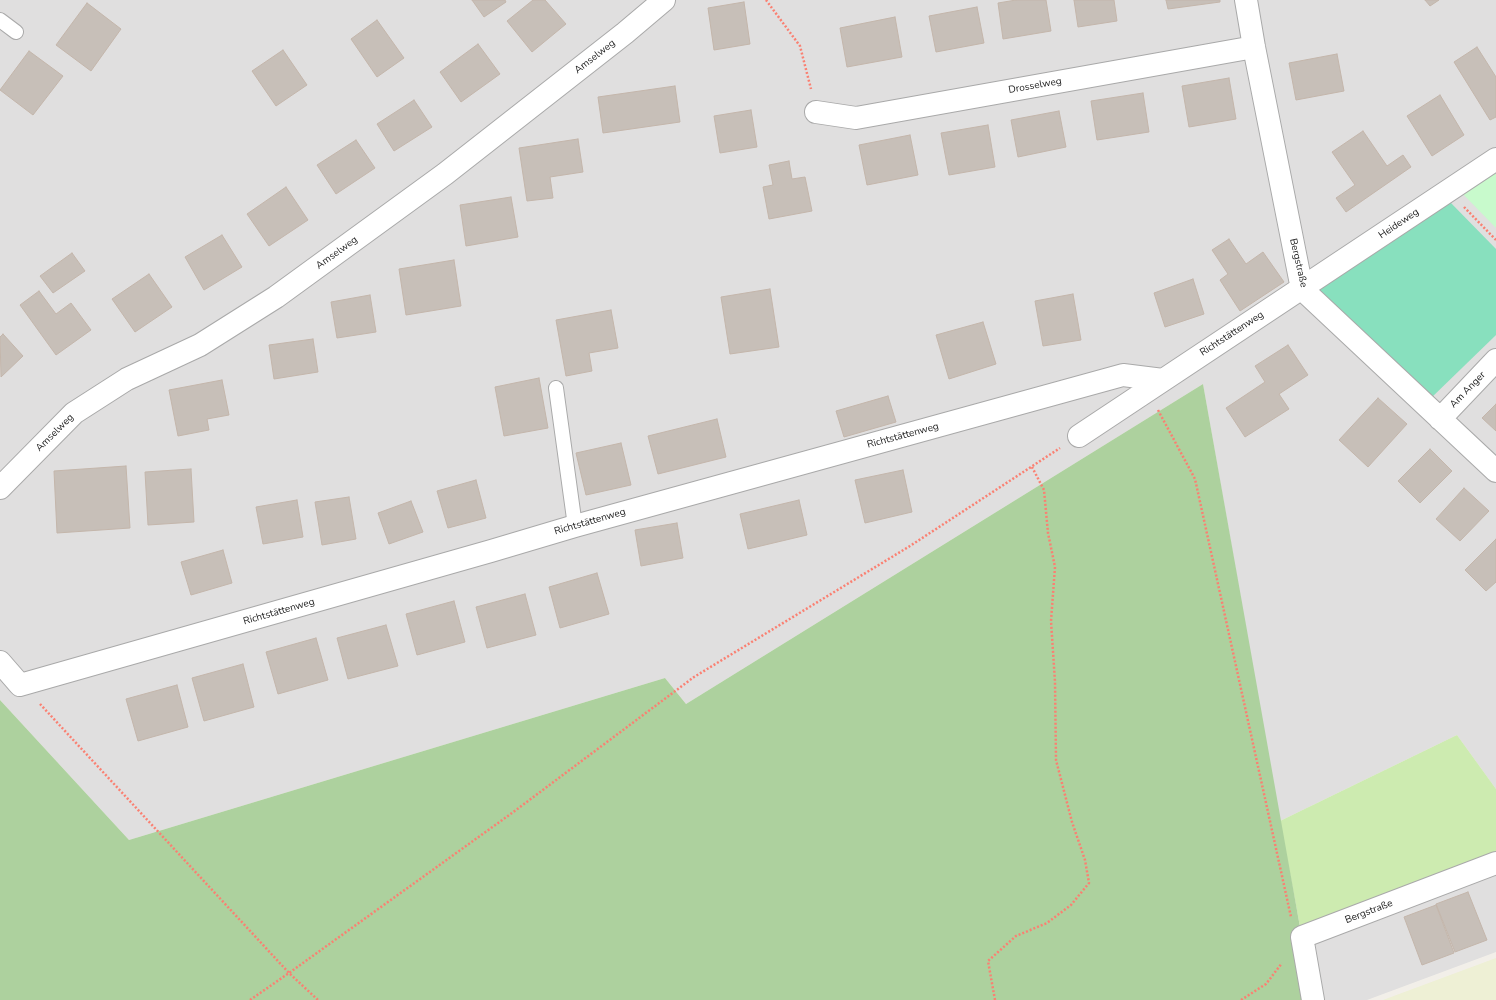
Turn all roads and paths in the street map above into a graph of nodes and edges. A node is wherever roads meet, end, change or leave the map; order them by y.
1 (664, 0) edge
2 (766, 0) edge
3 (1246, 0) edge
4 (0, 20) edge
5 (16, 32) dead end
6 (1254, 47) junction
7 (816, 112) joint
8 (1496, 159) edge
9 (1448, 191) junction
10 (1496, 240) edge
11 (1302, 289) junction
12 (1496, 360) edge
13 (1155, 385) junction
14 (556, 388) dead end
15 (1440, 419) junction
16 (1079, 436) joint
17 (1032, 467) junction
18 (1496, 471) edge
19 (0, 488) edge
20 (576, 526) junction
21 (0, 662) edge
22 (20, 685) junction
23 (1496, 863) edge
24 (1302, 937) junction
25 (289, 973) junction
26 (250, 1000) edge
27 (318, 1000) edge
28 (995, 1000) edge
29 (1241, 1000) edge
30 (1313, 1000) edge

1 - 19 street, Amselweg
2 - 7 path
3 - 6 street, Bergstraße
4 - 5 lane
6 - 7 street, Drosselweg
6 - 11 street, Bergstraße
8 - 9 street, Heideweg
9 - 10 path
9 - 11 street, Heideweg
11 - 13 street, Richtstättenweg
11 - 15 street, Bergstraße
12 - 15 street, Am Anger
13 - 16 street, Richtstättenweg
13 - 20 street, Richtstättenweg
13 - 24 path
14 - 20 lane
15 - 18 street, Bergstraße
16 - 17 path
17 - 25 path
17 - 28 path
20 - 22 street, Richtstättenweg
21 - 22 street
22 - 25 path
23 - 24 street, Bergstraße
24 - 29 path
24 - 30 street
25 - 26 path
25 - 27 path

